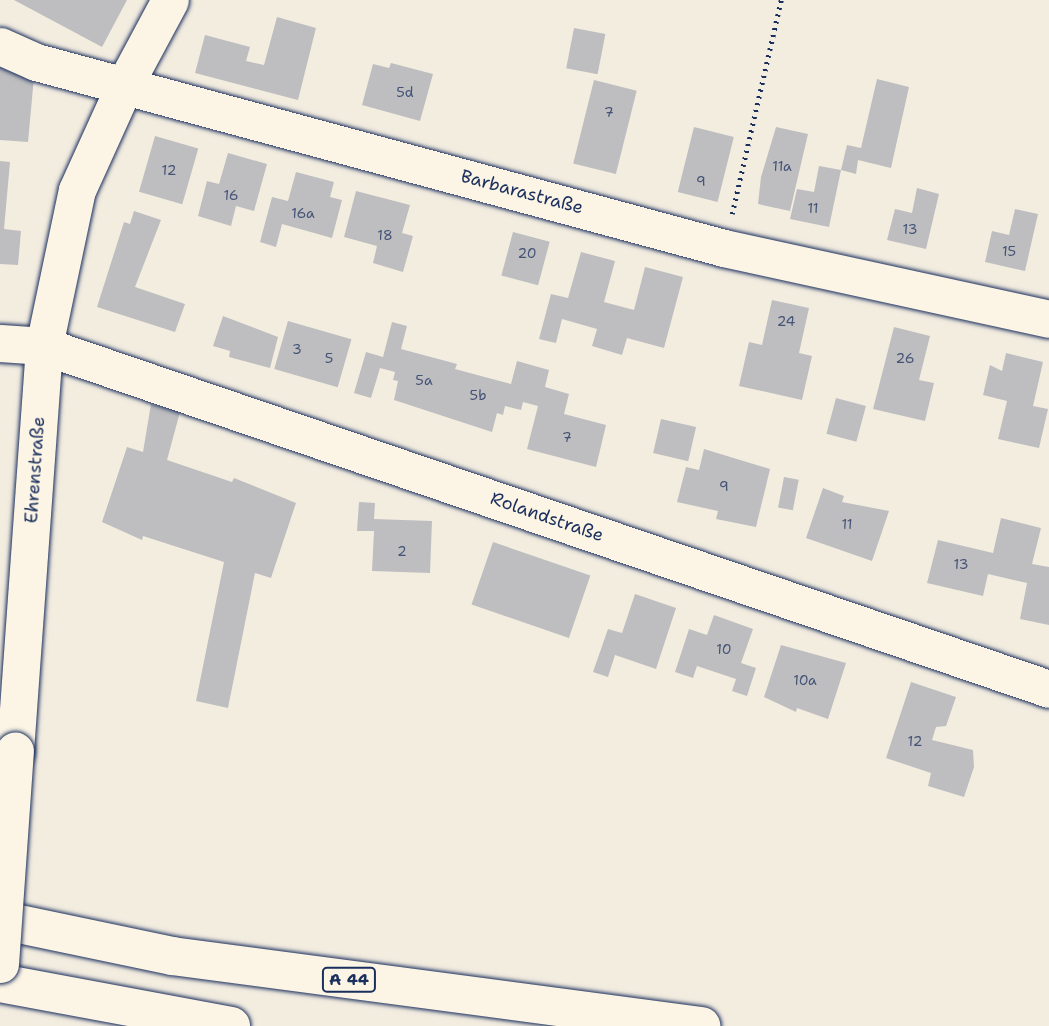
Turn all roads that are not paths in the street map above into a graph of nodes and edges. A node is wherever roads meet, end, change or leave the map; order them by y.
1 (170, 0) edge
2 (0, 47) edge
3 (125, 83) junction
4 (1049, 319) edge
5 (0, 343) edge
6 (44, 346) junction
7 (1049, 689) edge
8 (0, 920) edge
9 (0, 964) edge
10 (0, 983) edge
11 (231, 1026) edge
12 (701, 1026) edge

1 - 3 street, Ehrenstraße
2 - 3 street, Barbarastraße
3 - 4 street, Barbarastraße
3 - 6 street, Ehrenstraße
5 - 6 street, Rolandstraße
6 - 7 street, Rolandstraße
6 - 9 street, Ehrenstraße, bridge
8 - 12 highway, A 44
10 - 11 highway

